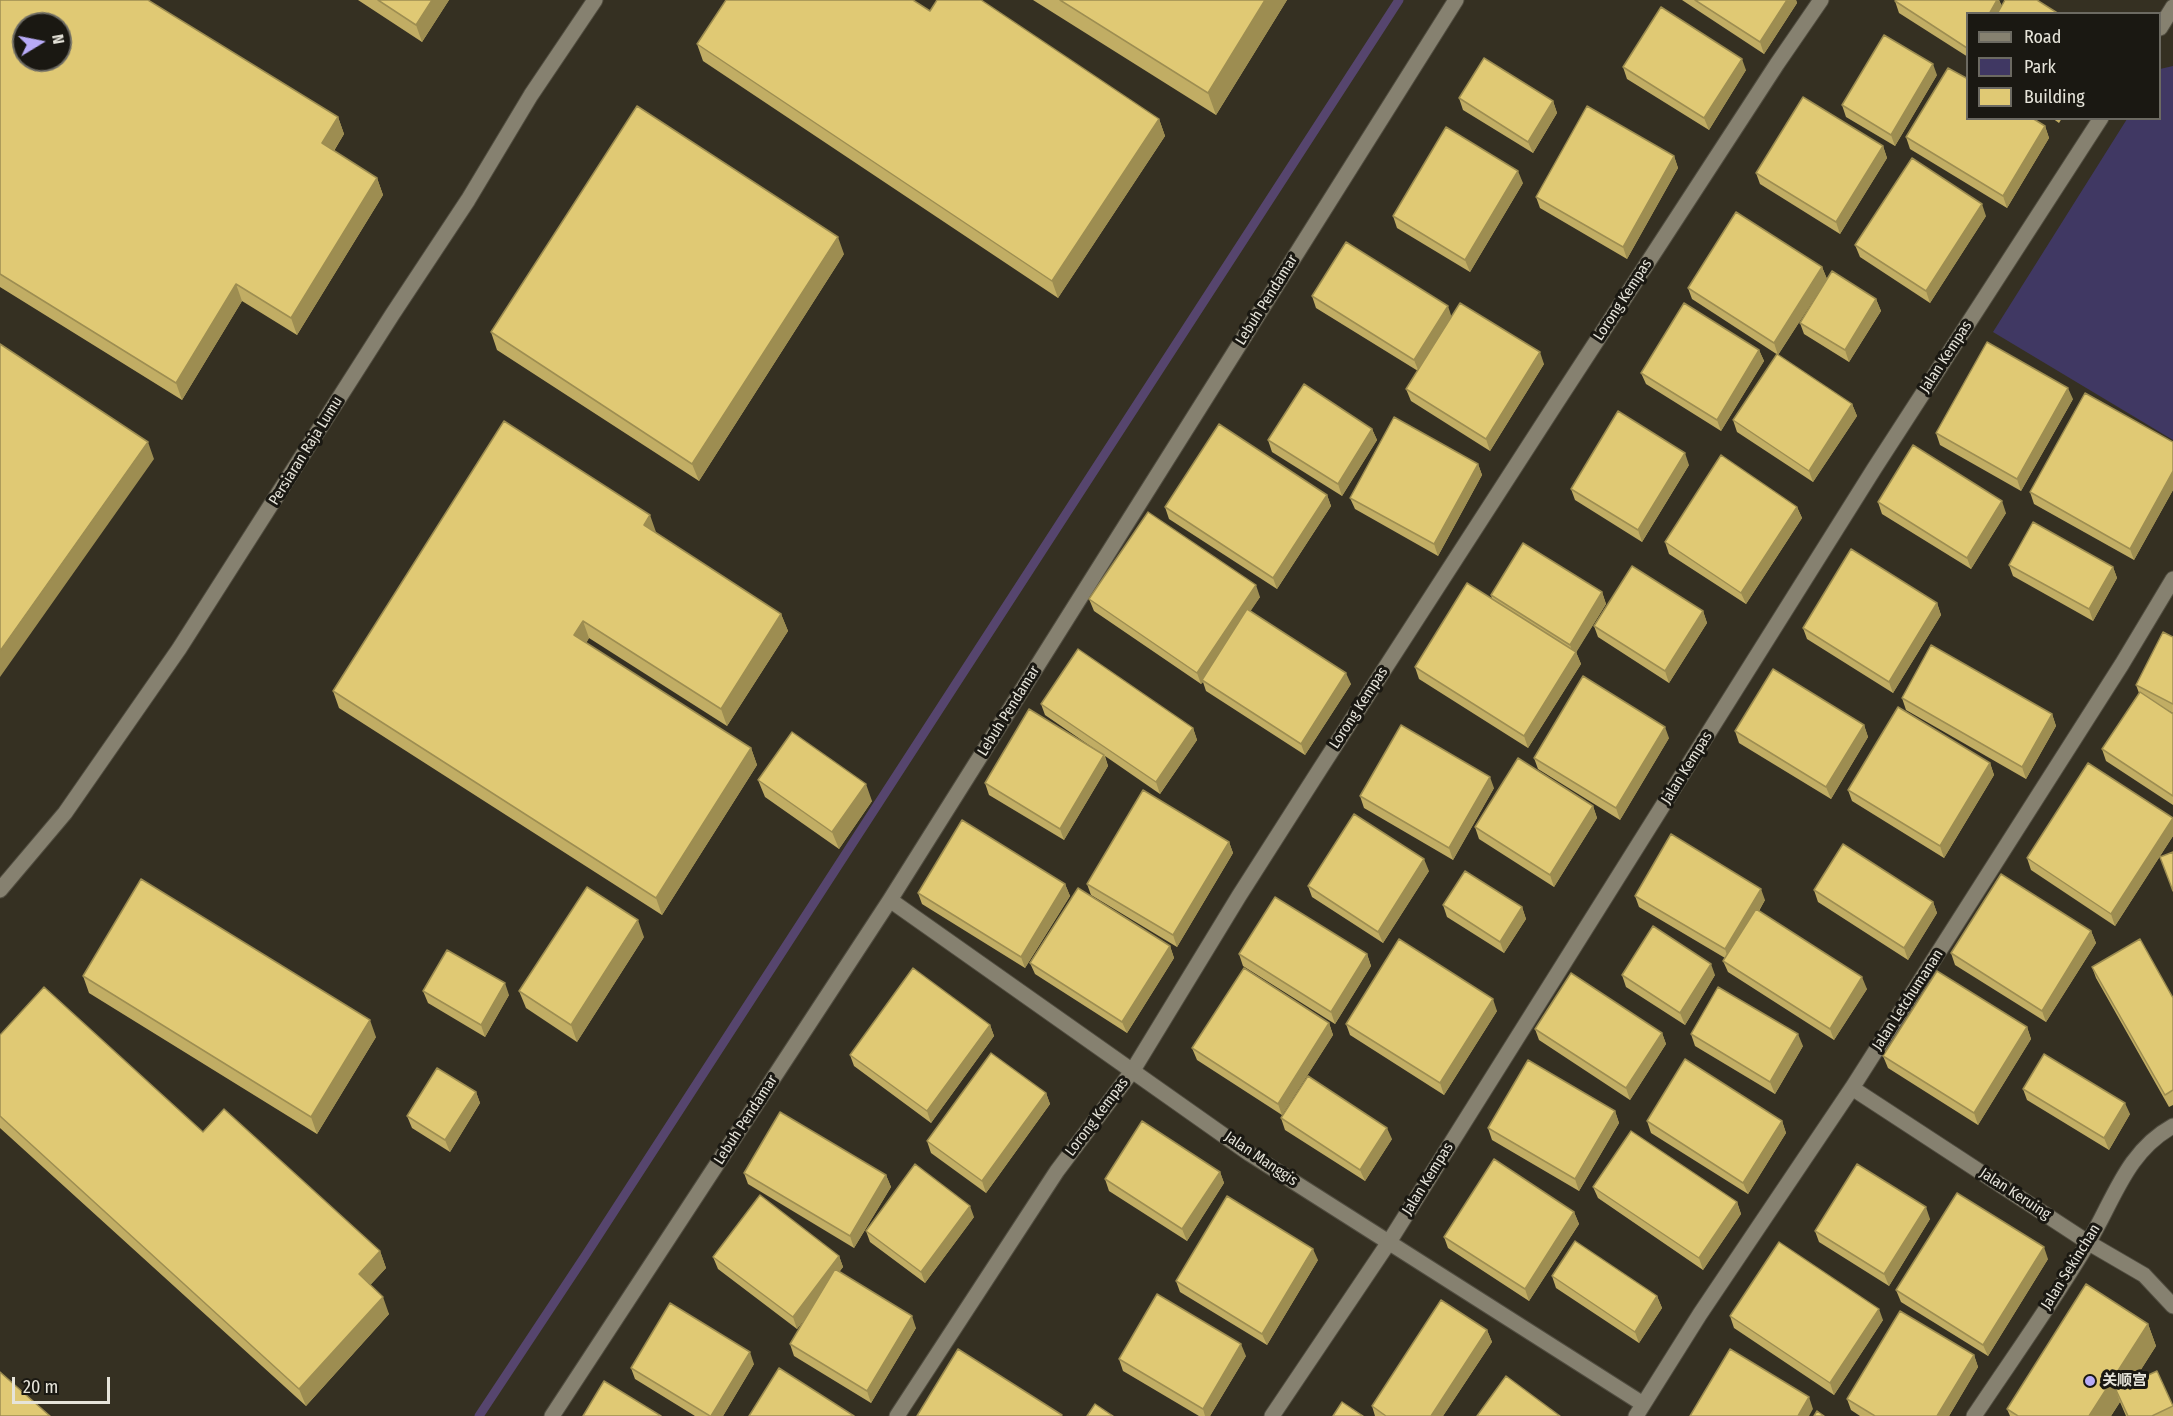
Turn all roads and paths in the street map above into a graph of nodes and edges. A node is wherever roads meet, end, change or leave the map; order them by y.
1 (595, 0) edge
2 (1456, 0) edge
3 (1821, 0) edge
4 (2173, 7) edge
5 (2161, 26) edge
6 (2100, 120) edge
7 (2173, 579) edge
8 (0, 890) edge
9 (890, 900) junction
10 (1133, 1070) junction
11 (1852, 1088) junction
12 (2173, 1126) edge
13 (1389, 1242) junction
14 (2088, 1243) junction
15 (2173, 1306) edge
16 (1640, 1410) edge
17 (552, 1416) edge
18 (897, 1416) edge
19 (1272, 1416) edge
20 (1974, 1416) edge

1 - 8 street, Persiaran Raja Lumu
2 - 9 street, Lebuh Pendamar
3 - 10 street, Lorong Kempas
4 - 5 street
6 - 13 street, Jalan Kempas
7 - 11 street, Jalan Letchumanan
9 - 10 street, Jalan Manggis
9 - 17 street, Lebuh Pendamar
10 - 13 street, Jalan Manggis
10 - 18 street, Lorong Kempas
11 - 14 street, Jalan Keruing
11 - 16 street, Jalan Letchumanan
12 - 14 street, Jalan Sekinchan
13 - 16 street, Jalan Manggis
13 - 19 street, Jalan Kempas
14 - 15 street, Jalan Keruing
14 - 20 street, Jalan Sekinchan

